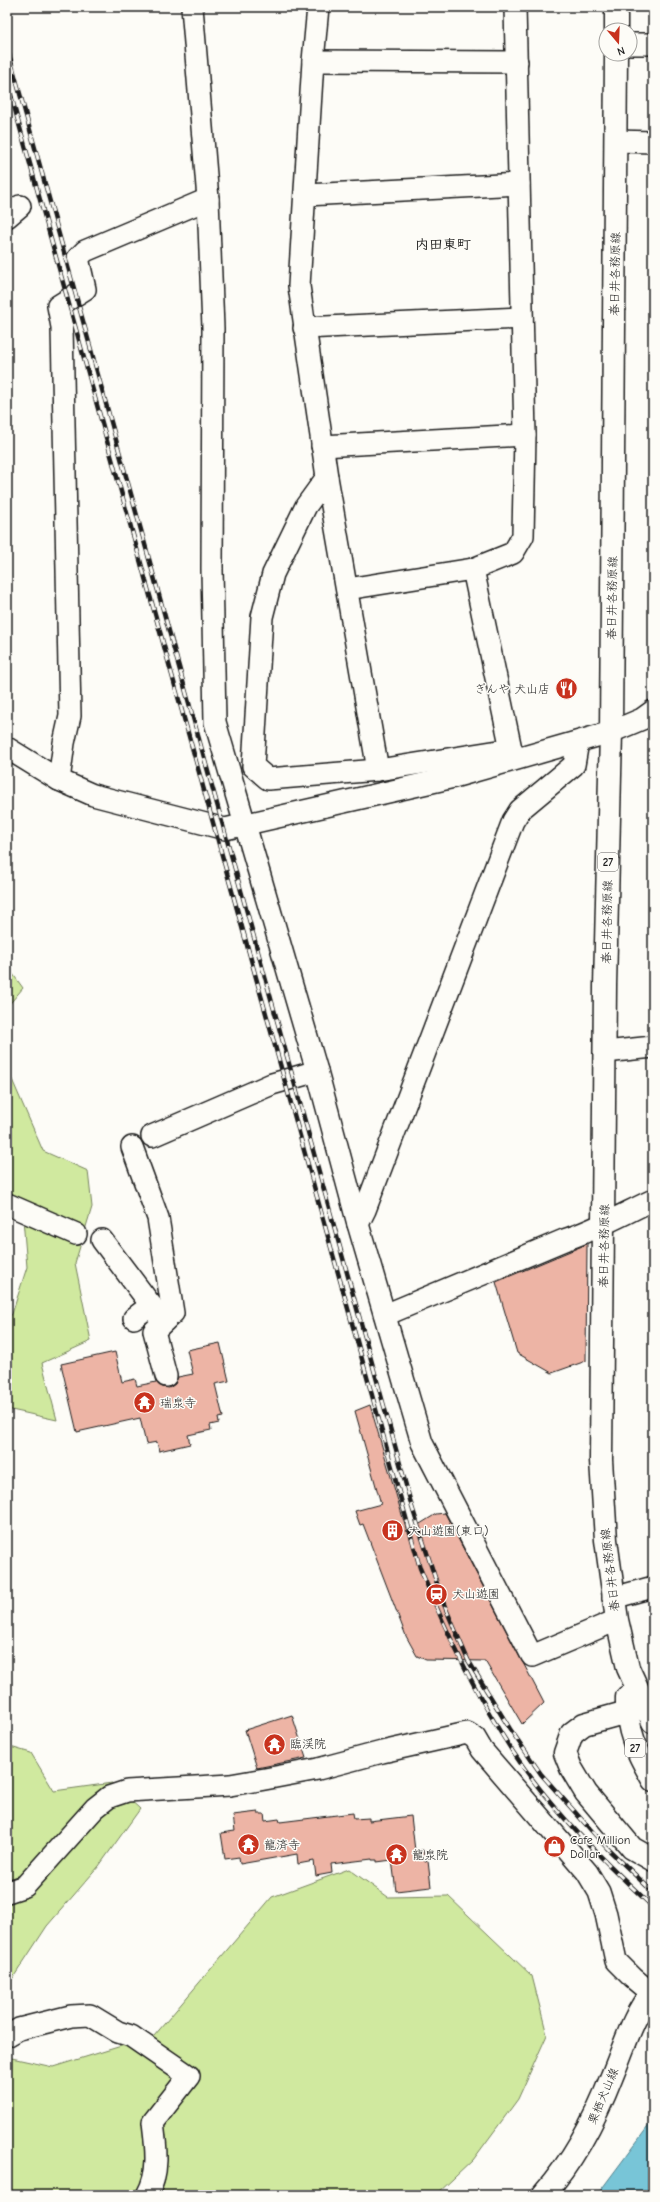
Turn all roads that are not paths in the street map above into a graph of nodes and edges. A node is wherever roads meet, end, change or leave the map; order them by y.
1 (192, 7) edge
2 (515, 7) edge
3 (616, 7) edge
4 (323, 11) edge
5 (616, 22) edge
6 (638, 44) edge
7 (653, 44) edge
8 (313, 61) junction
9 (517, 62) junction
10 (616, 62) edge
11 (616, 141) junction
12 (653, 142) edge
13 (519, 184) junction
14 (306, 195) junction
15 (208, 199) junction
16 (522, 318) junction
17 (304, 328) junction
18 (525, 435) junction
19 (322, 446) junction
20 (327, 477) junction
21 (473, 569) junction
22 (347, 589) junction
23 (653, 711) edge
24 (611, 732) junction
25 (578, 742) junction
26 (7, 748) edge
27 (513, 754) junction
28 (378, 770) junction
29 (59, 780) junction
30 (244, 825) junction
31 (653, 1047) edge
32 (605, 1052) junction
33 (317, 1071) junction
34 (132, 1147) junction
35 (653, 1200) edge
36 (7, 1204) edge
37 (604, 1222) junction
38 (146, 1224) dead end
39 (358, 1224) junction
40 (76, 1234) dead end
41 (102, 1240) dead end
42 (151, 1305) junction
43 (385, 1315) junction
44 (134, 1318) dead end
45 (164, 1321) junction
46 (166, 1376) dead end
47 (653, 1587) edge
48 (613, 1598) junction
49 (617, 1620) junction
50 (644, 1712) edge
51 (653, 1780) edge
52 (653, 1860) edge
53 (7, 1892) edge
54 (652, 1992) edge
55 (7, 2036) edge
56 (147, 2195) edge
57 (543, 2195) edge

1 - 15 street
2 - 9 street
3 - 5 main road
4 - 8 street
6 - 7 street
8 - 9 street
8 - 14 street
9 - 13 street
10 - 11 main road, 春日井各務原線 / 27
11 - 12 street
11 - 24 main road, 春日井各務原線 / 27
13 - 14 street
13 - 16 street
14 - 17 street
15 - 29 street
15 - 30 street
16 - 17 street
16 - 18 street
17 - 19 street
18 - 19 street
18 - 21 street
19 - 20 street
20 - 22 street
20 - 28 street
21 - 22 street
21 - 27 street
22 - 28 street
23 - 24 street
24 - 25 street
24 - 32 main road, 春日井各務原線 / 27
25 - 27 street
25 - 39 street
26 - 29 street
27 - 28 street
27 - 30 street
29 - 30 street
30 - 33 street
31 - 32 street
32 - 37 main road, 春日井各務原線 / 27
33 - 34 street
33 - 39 street
34 - 38 street
34 - 45 street
35 - 37 street
36 - 40 street
37 - 43 street
37 - 48 main road, 春日井各務原線 / 27
39 - 43 street
41 - 42 street
42 - 44 street
42 - 45 street
43 - 49 street
45 - 46 street
47 - 48 street
48 - 49 main road, 春日井各務原線 / 27
49 - 50 main road, 春日井各務原線 / 27
50 - 51 main road, 春日井各務原線 / 27
50 - 52 main road
53 - 54 street
54 - 57 main road, 栗栖犬山線
55 - 56 street

